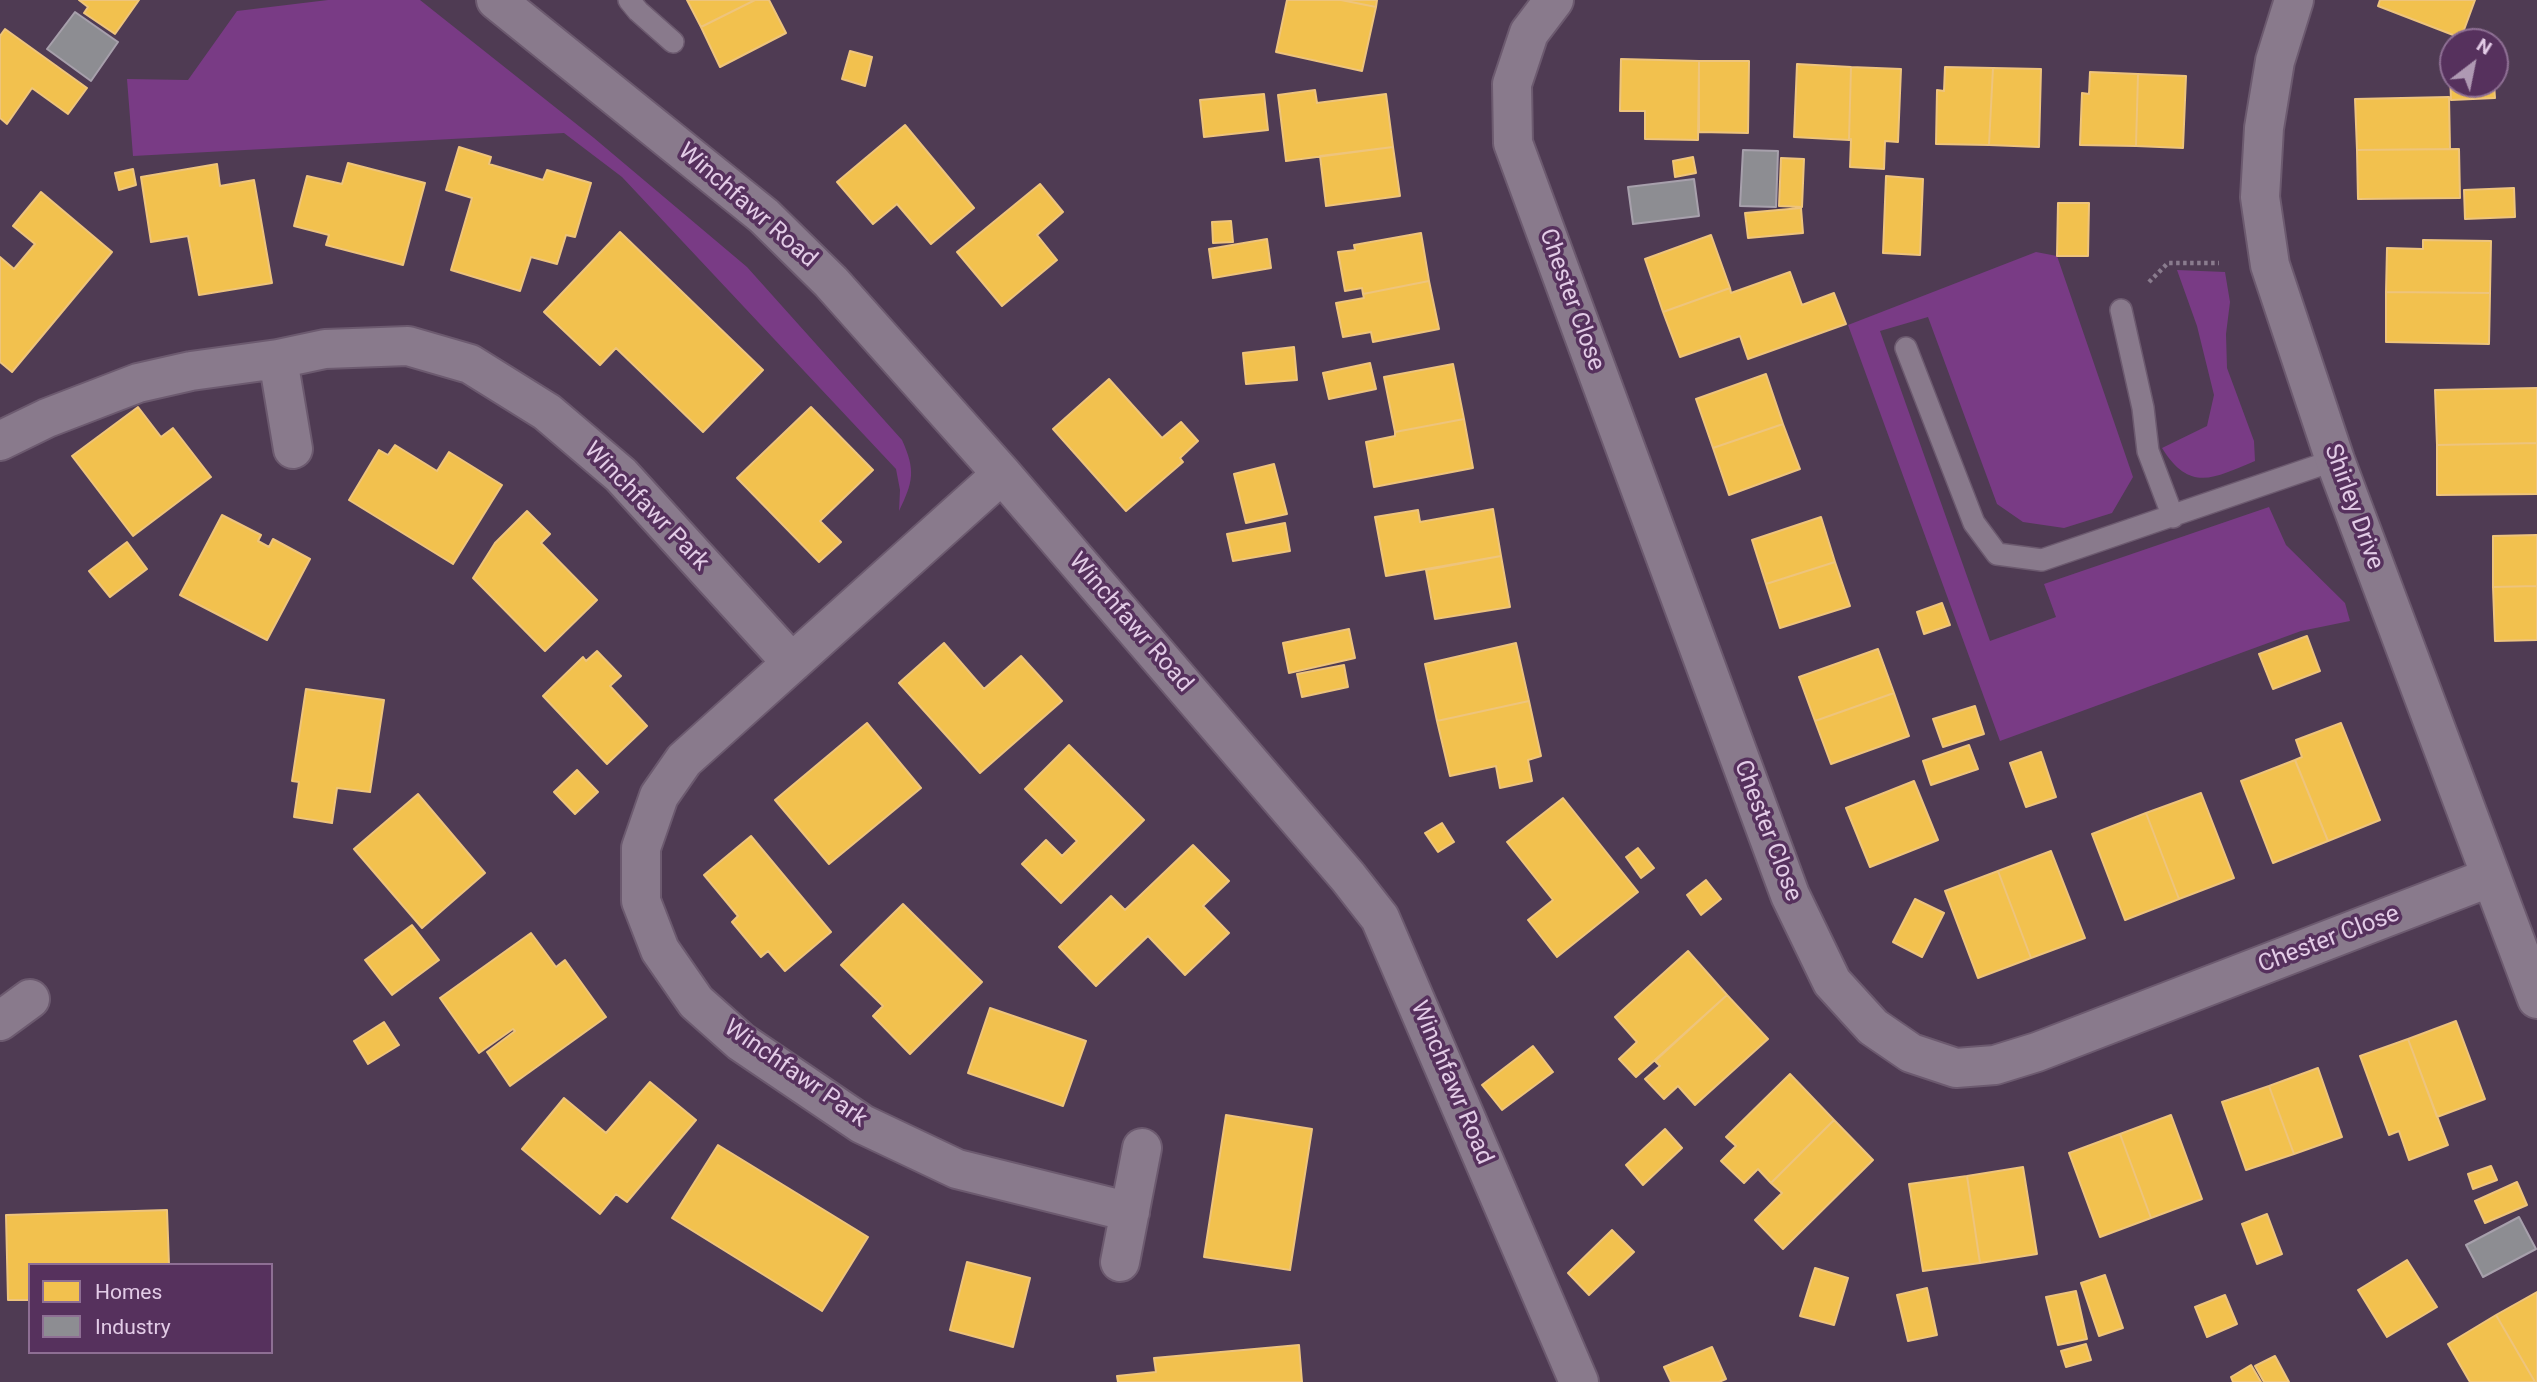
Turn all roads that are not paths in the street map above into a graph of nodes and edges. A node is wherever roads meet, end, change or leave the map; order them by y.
1 (496, 0) edge
2 (629, 0) edge
3 (1553, 0) edge
4 (2294, 0) edge
5 (673, 41) dead end
6 (2121, 310) dead end
7 (1906, 348) dead end
8 (278, 359) junction
9 (5, 439) edge
10 (293, 449) dead end
11 (2335, 460) junction
12 (1002, 474) junction
13 (2173, 517) junction
14 (792, 663) junction
15 (2491, 877) junction
16 (30, 999) dead end
17 (2537, 999) edge
18 (0, 1021) edge
19 (1142, 1148) dead end
20 (1130, 1212) junction
21 (1120, 1262) dead end
22 (1579, 1382) edge

1 - 12 street, Winchfawr Road
2 - 5 lane
3 - 15 street, Chester Close
4 - 11 street, Shirley Drive
6 - 13 lane
7 - 13 lane
8 - 9 street, Winchfawr Park
8 - 10 street
8 - 14 street, Winchfawr Park
11 - 13 lane
11 - 15 street, Shirley Drive
12 - 14 street, Winchfawr Park
12 - 22 street, Winchfawr Road
14 - 20 street, Winchfawr Park
15 - 17 street, Shirley Drive
16 - 18 street
19 - 20 street
20 - 21 street

